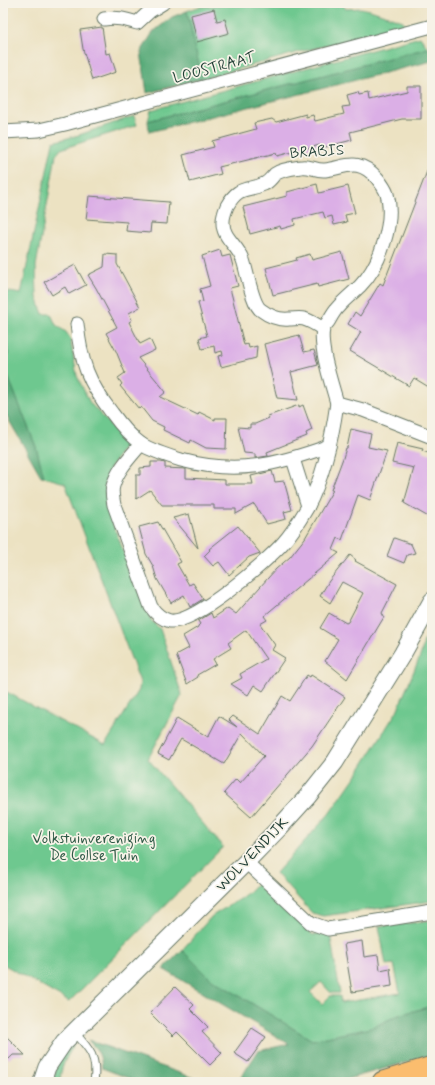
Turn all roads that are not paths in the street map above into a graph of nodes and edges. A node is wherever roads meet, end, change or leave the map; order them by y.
1 (163, 3) edge
2 (104, 19) dead end
3 (432, 26) edge
4 (3, 132) edge
5 (78, 324) dead end
6 (323, 329) junction
7 (337, 403) junction
8 (432, 437) edge
9 (141, 444) junction
10 (329, 446) junction
11 (292, 459) junction
12 (308, 506) junction
13 (432, 601) edge
14 (246, 862) junction
15 (432, 912) edge
16 (74, 1032) junction
17 (432, 1067) edge
18 (42, 1082) edge
19 (94, 1082) edge
20 (383, 1082) edge

1 - 2 street
3 - 4 street, LOOSTRAAT
5 - 9 street
6 - 6 street, BRABIS
6 - 7 street
7 - 8 street
7 - 10 street
9 - 11 street
9 - 12 street
10 - 11 street
10 - 12 street
11 - 12 street
13 - 14 street, WOLVENDIJK
14 - 15 street
14 - 16 street, WOLVENDIJK
16 - 18 street, WOLVENDIJK
16 - 19 lane
17 - 20 main road

